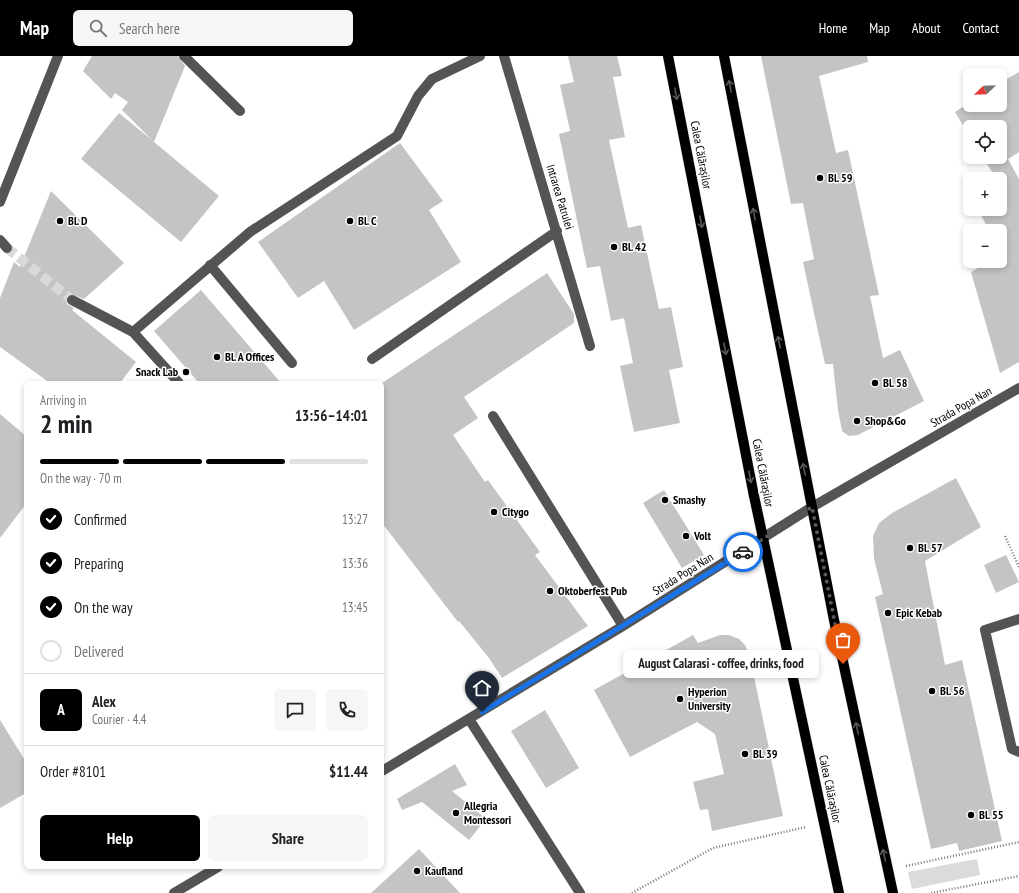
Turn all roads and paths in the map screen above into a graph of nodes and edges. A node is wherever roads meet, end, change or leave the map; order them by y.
1 (58, 56) edge
2 (184, 56) edge
3 (480, 56) edge
4 (504, 56) edge
5 (668, 56) edge
6 (724, 56) edge
7 (240, 110) dead end
8 (0, 202) edge
9 (557, 231) junction
10 (0, 240) edge
11 (7, 248) tunnel mouth
12 (210, 266) junction
13 (72, 300) tunnel mouth
14 (133, 332) junction
15 (590, 346) dead end
16 (372, 359) dead end
17 (292, 363) dead end
18 (177, 381) edge
19 (1019, 388) edge
20 (493, 416) dead end
21 (812, 507) junction
22 (1005, 536) dead end
23 (763, 538) junction
24 (1019, 567) edge
25 (1019, 619) edge
26 (623, 626) junction
27 (469, 719) junction
28 (1019, 752) edge
29 (384, 770) edge
30 (824, 823) junction
31 (1019, 842) edge
32 (215, 869) edge
33 (888, 872) junction
34 (1019, 876) edge
35 (174, 893) edge
36 (580, 893) edge
37 (632, 893) edge
38 (839, 893) edge
39 (893, 893) edge
40 (931, 893) edge

1 - 8 street
2 - 7 street
3 - 12 street
4 - 9 street, Intrarea Patrulei
5 -> 23 main road, Calea Călărașilor
21 -> 6 main road
9 - 15 street, Intrarea Patrulei
9 - 16 street
10 - 11 street
12 - 14 street
12 - 17 street
13 - 14 street
14 - 18 street
19 - 21 street, Strada Popa Nan
20 - 26 street
21 - 23 street, Strada Popa Nan
33 -> 21 main road
22 - 24 path
23 - 26 street, Strada Popa Nan
23 - 30 main road, Calea Călărașilor
25 - 28 street
26 - 27 street, Strada Popa Nan
27 - 29 street, Strada Popa Nan
27 - 36 street
30 - 37 path
30 - 38 main road, Calea Călărașilor
31 - 33 path
32 - 35 street
33 - 39 main road
34 - 40 path

